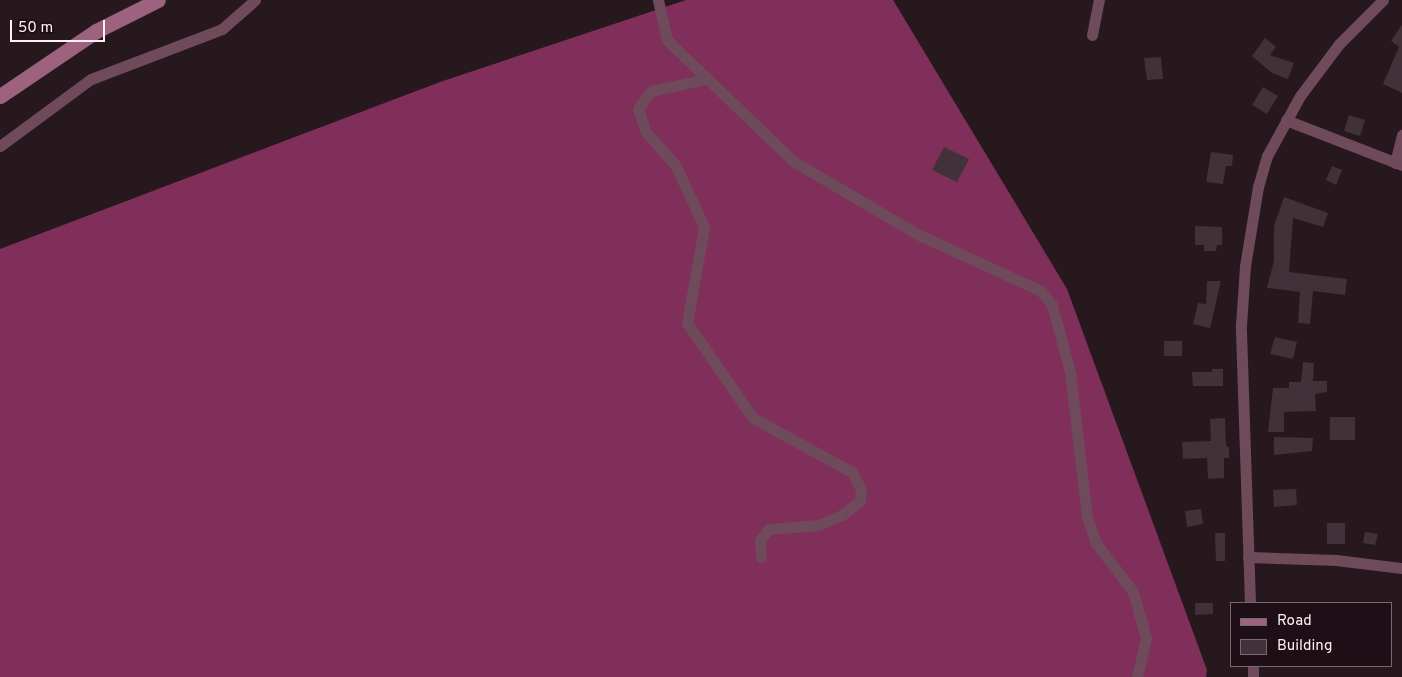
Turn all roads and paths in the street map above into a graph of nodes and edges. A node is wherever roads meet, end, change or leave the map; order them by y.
1 (158, 0) edge
2 (255, 0) edge
3 (658, 0) edge
4 (1099, 0) edge
5 (1383, 0) edge
6 (1092, 35) dead end
7 (706, 79) junction
8 (0, 96) edge
9 (1286, 120) junction
10 (1402, 135) edge
11 (0, 146) edge
12 (1399, 164) edge
13 (760, 557) dead end
14 (1248, 557) junction
15 (1402, 568) edge
16 (1250, 602) edge
17 (1137, 677) edge

1 - 8 main road
2 - 11 street
3 - 7 street
4 - 6 street
5 - 9 street
7 - 13 street
7 - 17 street
9 - 12 street
9 - 14 street
10 - 12 street
14 - 15 street
14 - 16 street

